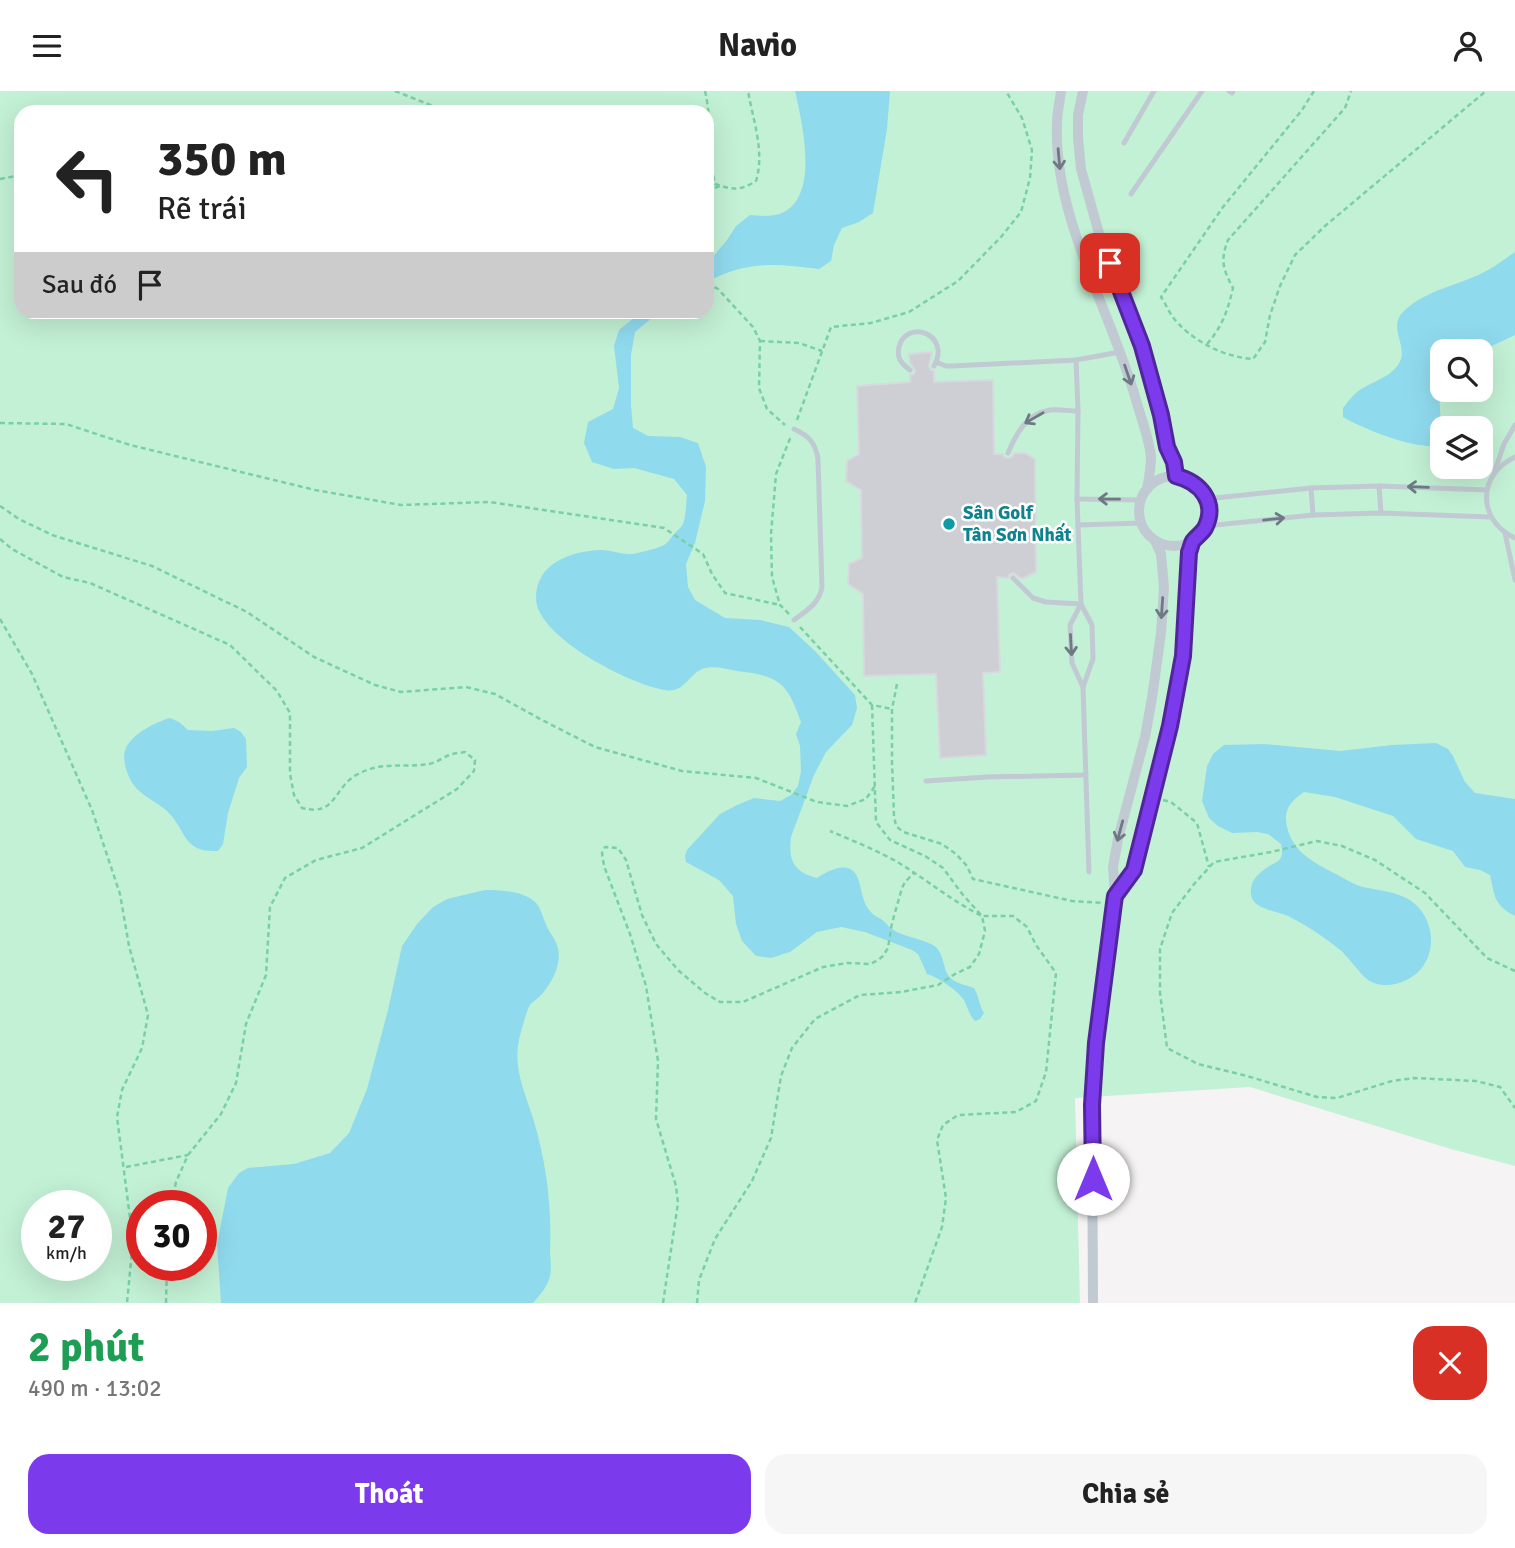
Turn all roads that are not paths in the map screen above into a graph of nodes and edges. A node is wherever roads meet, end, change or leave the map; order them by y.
1 (1061, 91) edge
2 (1083, 91) edge
3 (1154, 91) edge
4 (1202, 91) edge
5 (1124, 143) dead end
6 (1132, 194) dead end
7 (1119, 288) junction
8 (1098, 297) junction
9 (1120, 352) junction
10 (1076, 360) junction
11 (910, 370) dead end
12 (1078, 411) junction
13 (1515, 425) edge
14 (793, 431) road end
15 (1008, 453) dead end
16 (1515, 457) edge
17 (1495, 471) junction
18 (1176, 476) junction
19 (1379, 486) junction
20 (1311, 488) junction
21 (1147, 489) junction
22 (1487, 489) junction
23 (1077, 499) junction
24 (1206, 499) junction
25 (1141, 500) junction
26 (1381, 513) junction
27 (1313, 515) junction
28 (1490, 517) junction
29 (1141, 523) junction
30 (1078, 525) junction
31 (1206, 526) junction
32 (1505, 533) junction
33 (1515, 538) edge
34 (1194, 540) junction
35 (1155, 541) junction
36 (1013, 578) dead end
37 (1515, 580) edge
38 (1081, 604) junction
39 (794, 620) road end
40 (1083, 687) junction
41 (1142, 749) junction
42 (1164, 754) junction
43 (1086, 775) junction
44 (926, 781) dead end
45 (1088, 872) dead end
46 (1114, 900) junction
47 (1093, 1303) edge

1 -> 8 street
2 - 7 street
3 - 5 lane
4 - 6 lane
7 - 8 street
7 - 18 street
8 - 9 street
9 - 10 lane
9 -> 21 street
10 - 11 lane
10 - 12 lane
12 -> 15 lane
12 - 23 lane
13 - 17 lane
14 - 39 lane
16 - 17 lane
17 - 22 lane
18 - 21 street
18 - 24 street
19 - 20 lane
22 -> 19 lane
19 - 26 lane
20 - 24 lane
20 - 27 lane
21 - 25 street
22 - 28 lane
25 -> 23 lane
23 - 30 lane
24 - 31 street
25 - 29 street
26 - 27 lane
26 - 28 lane
31 -> 27 lane
28 - 32 lane
29 - 30 lane
29 - 35 street
30 - 38 lane
31 - 34 street
32 - 33 lane
32 - 37 lane
34 - 35 street
34 - 42 street
35 -> 41 street
36 - 38 lane
38 - 40 lane
38 -> 40 lane
40 - 43 lane
41 - 42 street
41 -> 46 street
42 - 46 street
43 - 44 lane
43 - 45 lane
46 - 47 street

